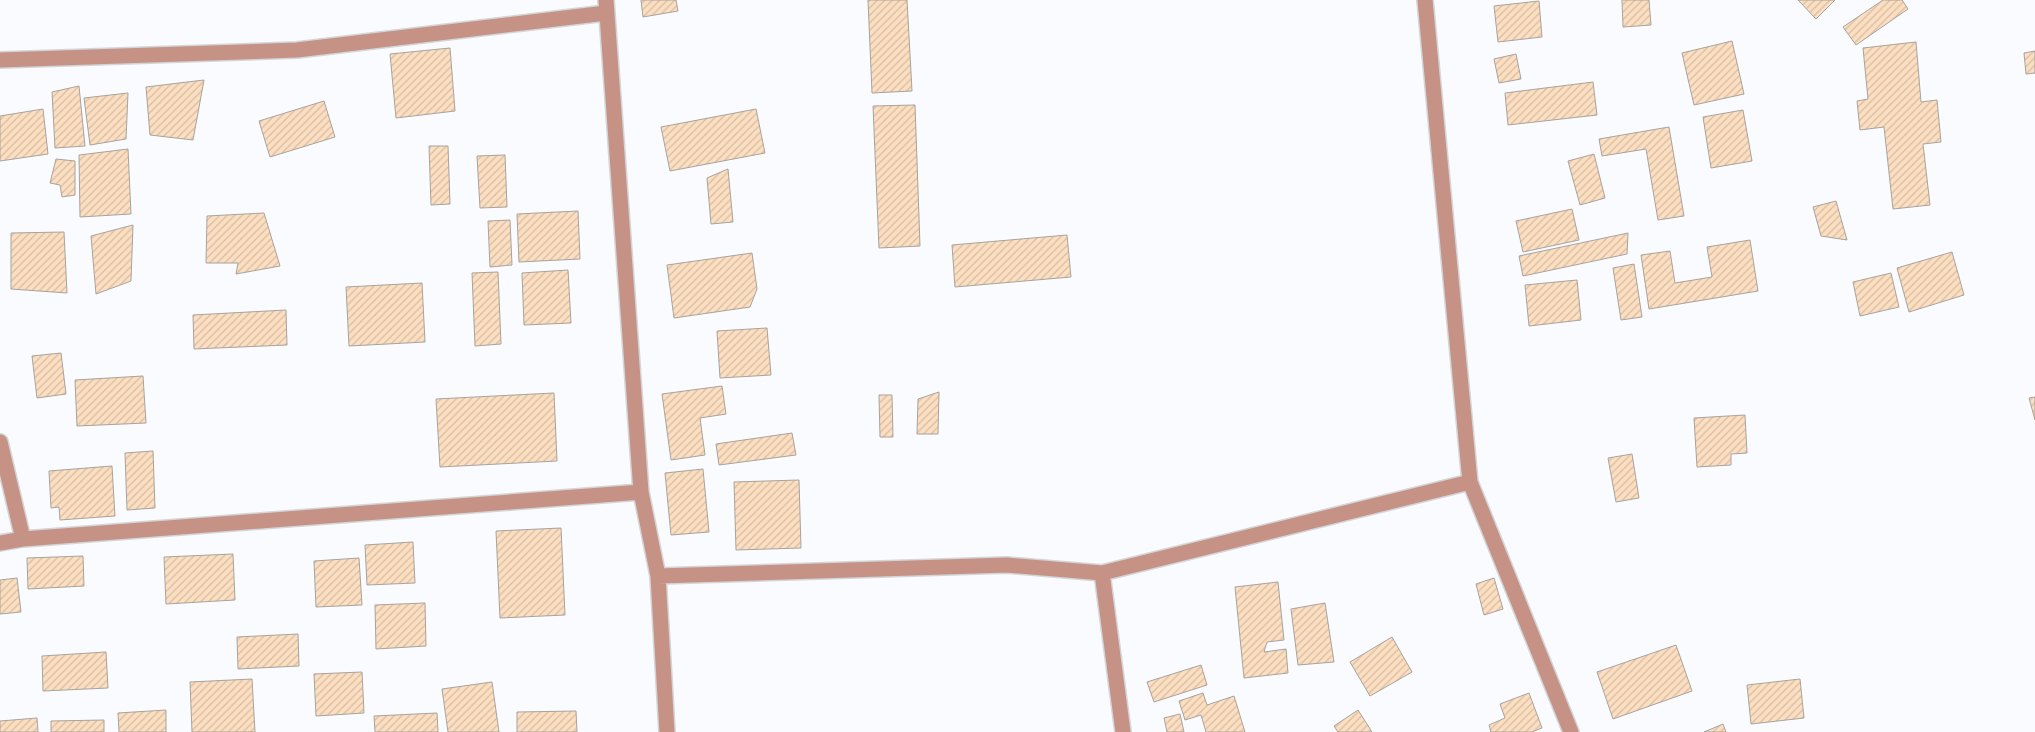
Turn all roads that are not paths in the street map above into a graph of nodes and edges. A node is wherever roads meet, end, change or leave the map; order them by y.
1 (1425, 0) edge
2 (606, 7) edge
3 (0, 60) edge
4 (0, 442) edge
5 (1470, 482) junction
6 (641, 492) junction
7 (23, 539) junction
8 (0, 543) edge
9 (1102, 573) junction
10 (658, 576) junction
11 (667, 732) edge
12 (1123, 732) edge
13 (1571, 732) edge

1 - 5 street
2 - 3 street
2 - 6 street
4 - 7 street
5 - 9 street
5 - 13 street
6 - 7 street
6 - 10 street
7 - 8 street
9 - 10 street
9 - 12 street
10 - 11 street

